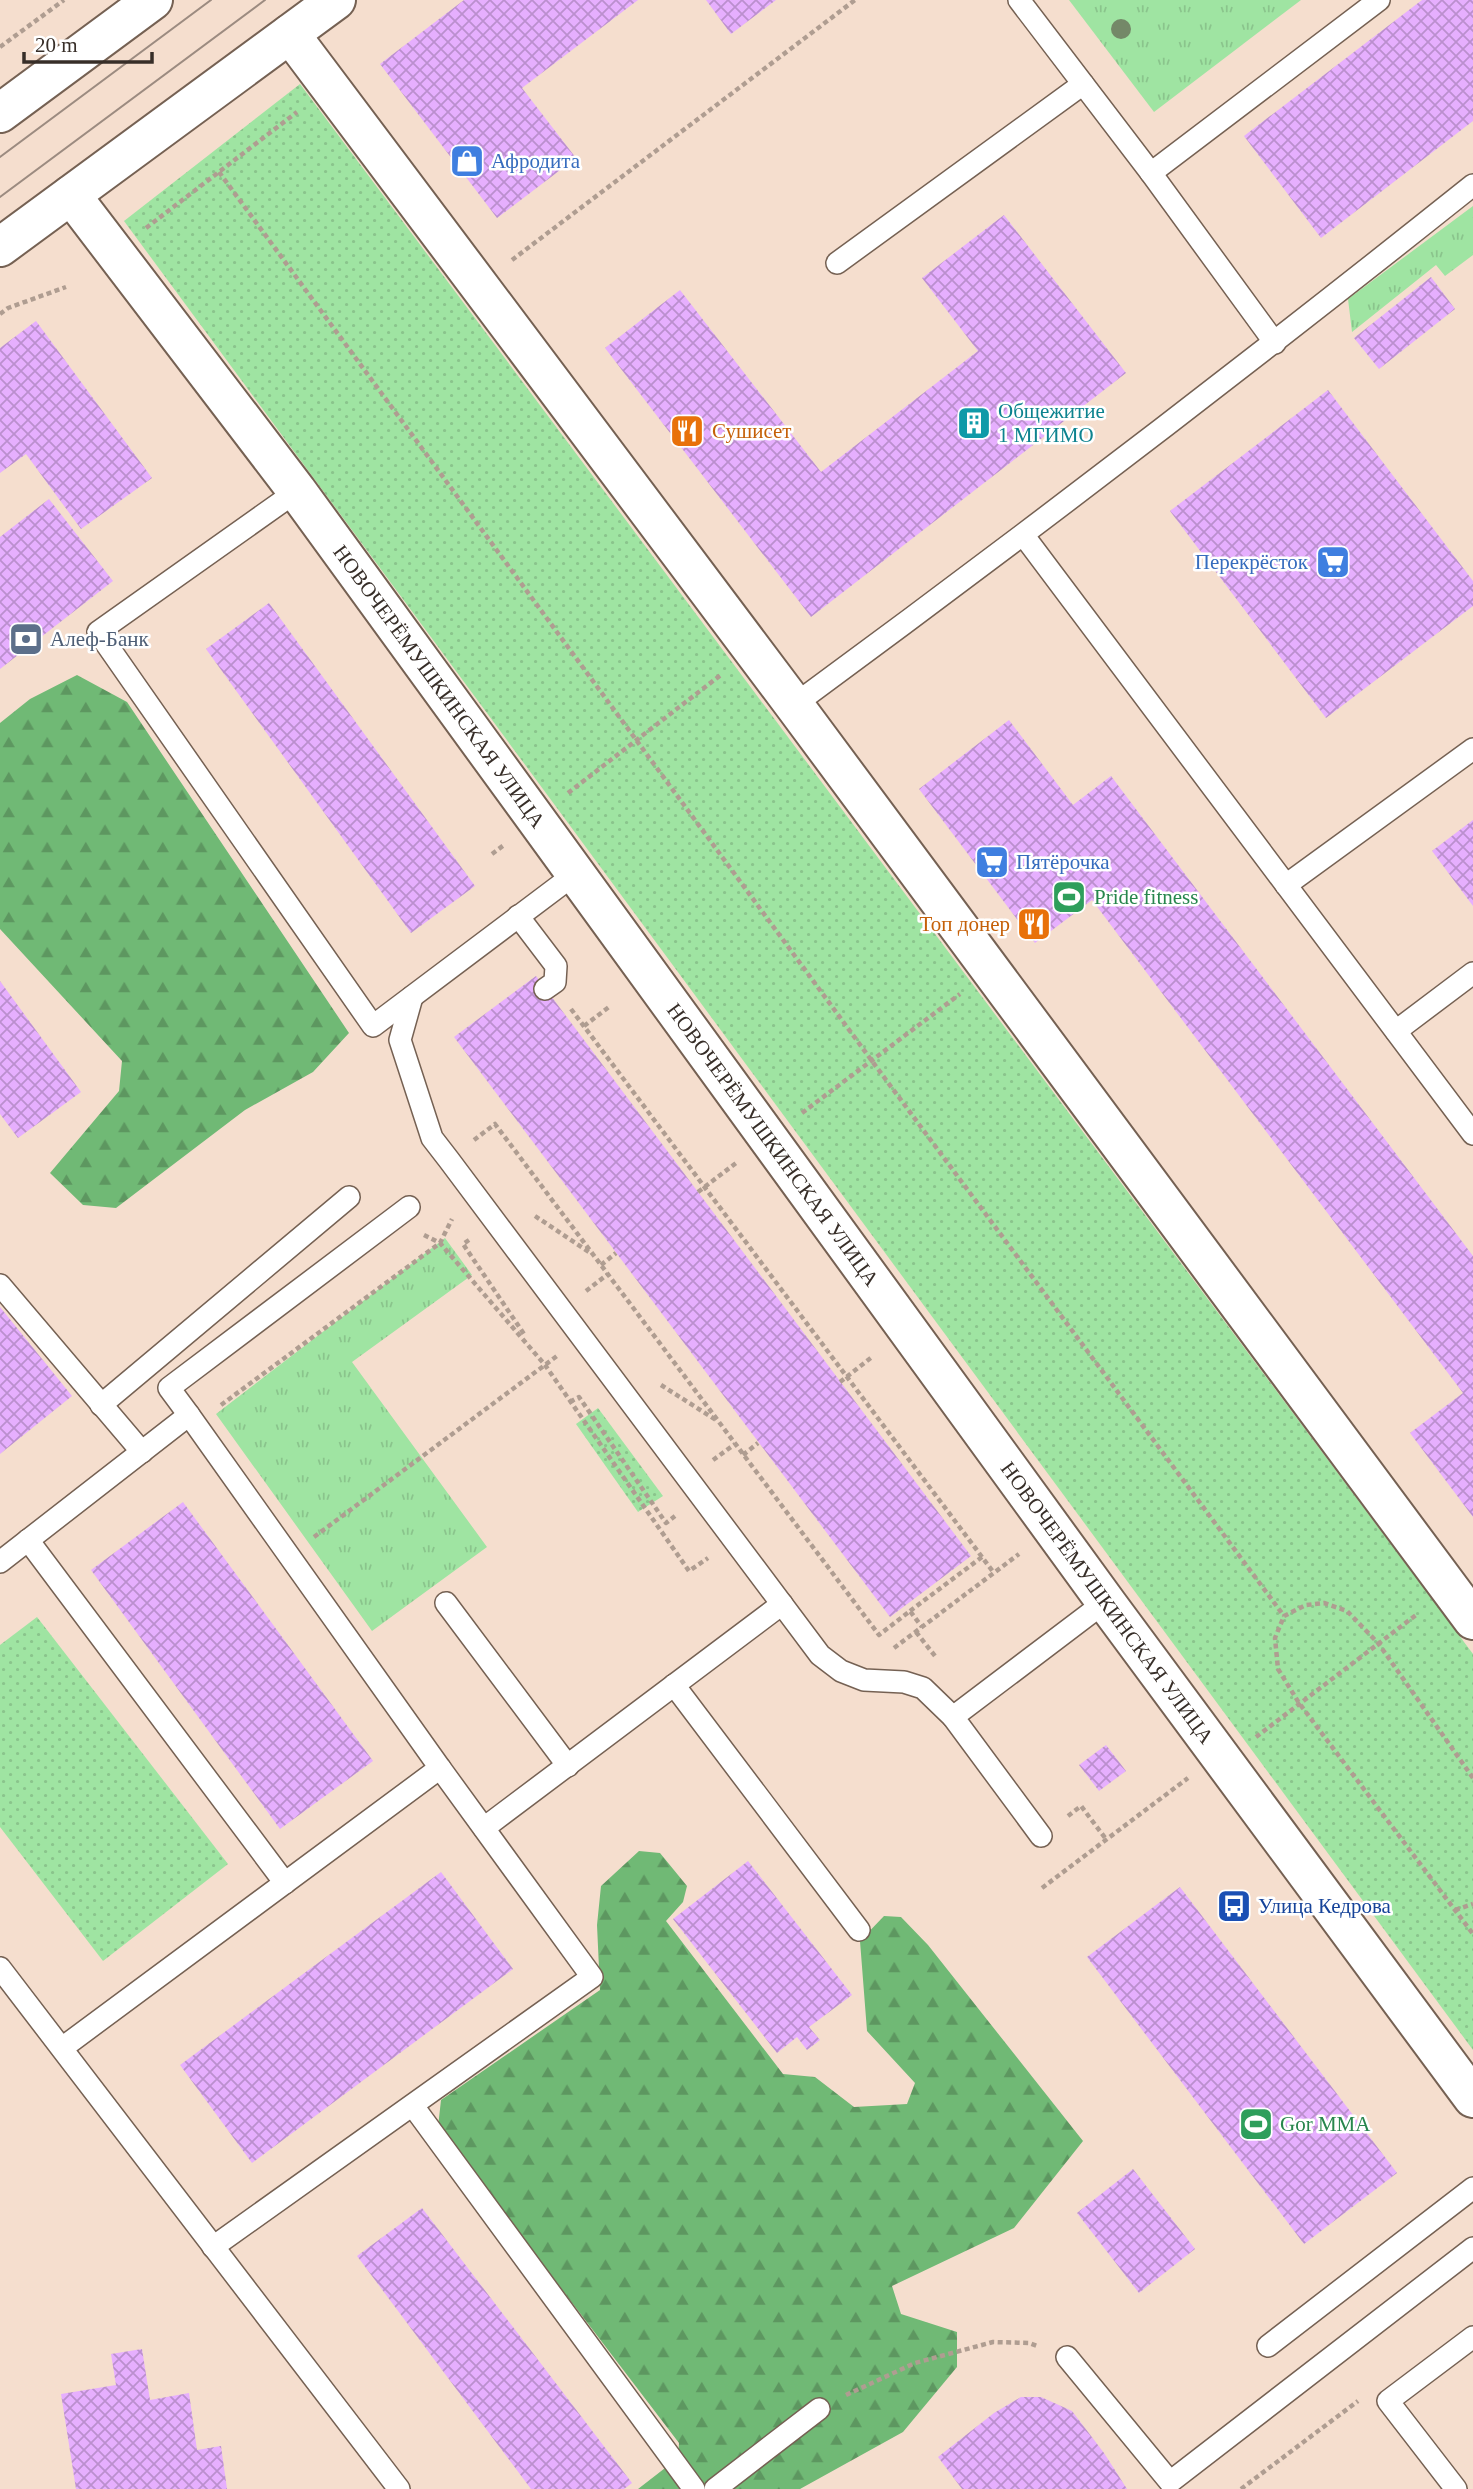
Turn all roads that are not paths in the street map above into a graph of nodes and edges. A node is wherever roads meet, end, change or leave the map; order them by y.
1 (153, 0) edge
2 (336, 0) edge
3 (1019, 0) edge
4 (1379, 0) edge
5 (290, 34) junction
6 (1083, 83) junction
7 (0, 113) edge
8 (1151, 173) junction
9 (1473, 185) edge
10 (71, 195) junction
11 (0, 247) edge
12 (837, 263) dead end
13 (1275, 343) junction
14 (297, 491) junction
15 (1024, 536) junction
16 (794, 705) junction
17 (1473, 749) edge
18 (575, 874) junction
19 (1286, 884) junction
20 (518, 916) junction
21 (1473, 973) edge
22 (549, 987) road end
23 (412, 997) junction
24 (1396, 1031) junction
25 (1473, 1134) edge
26 (349, 1196) dead end
27 (409, 1207) dead end
28 (0, 1285) edge
29 (101, 1405) junction
30 (192, 1419) junction
31 (142, 1452) junction
32 (28, 1540) junction
33 (0, 1562) edge
34 (1105, 1601) junction
35 (446, 1603) dead end
36 (782, 1604) junction
37 (1473, 1620) edge
38 (674, 1685) junction
39 (953, 1717) junction
40 (568, 1766) junction
41 (440, 1768) junction
42 (484, 1828) junction
43 (1041, 1836) road end
44 (285, 1883) junction
45 (859, 1930) dead end
46 (0, 1968) edge
47 (61, 2048) junction
48 (1473, 2098) edge
49 (413, 2106) junction
50 (1473, 2188) edge
51 (213, 2248) junction
52 (1473, 2248) edge
53 (1473, 2337) edge
54 (1268, 2346) dead end
55 (1067, 2357) road end
56 (819, 2409) road end
57 (399, 2489) edge
58 (694, 2489) edge
59 (715, 2489) edge
60 (1456, 2489) edge

1 - 7 street
2 - 5 street
3 - 6 lane
4 - 8 lane
5 - 10 street
5 - 16 street
6 - 8 lane
6 - 12 lane
8 - 13 lane
9 - 13 lane
10 - 11 street
10 - 14 street, НОВОЧЕРЁМУШКИНСКАЯ УЛИЦА
13 - 15 lane
14 - 18 street, НОВОЧЕРЁМУШКИНСКАЯ УЛИЦА
14 - 23 lane
15 - 16 lane
15 - 19 lane
16 - 37 street
17 - 19 lane
18 - 20 lane
18 - 34 street, НОВОЧЕРЁМУШКИНСКАЯ УЛИЦА
19 - 24 lane
20 - 22 lane
20 - 23 lane
21 - 24 lane
23 - 36 lane
24 - 25 lane
26 - 29 lane
27 - 30 lane
28 - 29 lane
29 - 31 lane
30 - 31 lane
30 - 41 lane
31 - 32 lane
32 - 33 lane
32 - 44 lane
34 - 39 lane
34 - 48 street, НОВОЧЕРЁМУШКИНСКАЯ УЛИЦА
35 - 40 lane
36 - 38 lane
36 - 39 lane
38 - 40 lane
38 - 45 lane
39 - 43 lane
40 - 42 lane
41 - 42 lane
41 - 44 lane
42 - 49 lane
44 - 47 lane
46 - 47 lane
47 - 51 lane
49 - 51 lane
49 - 58 lane
50 - 54 lane
51 - 57 lane
52 - 55 lane
53 - 60 lane
56 - 59 lane

